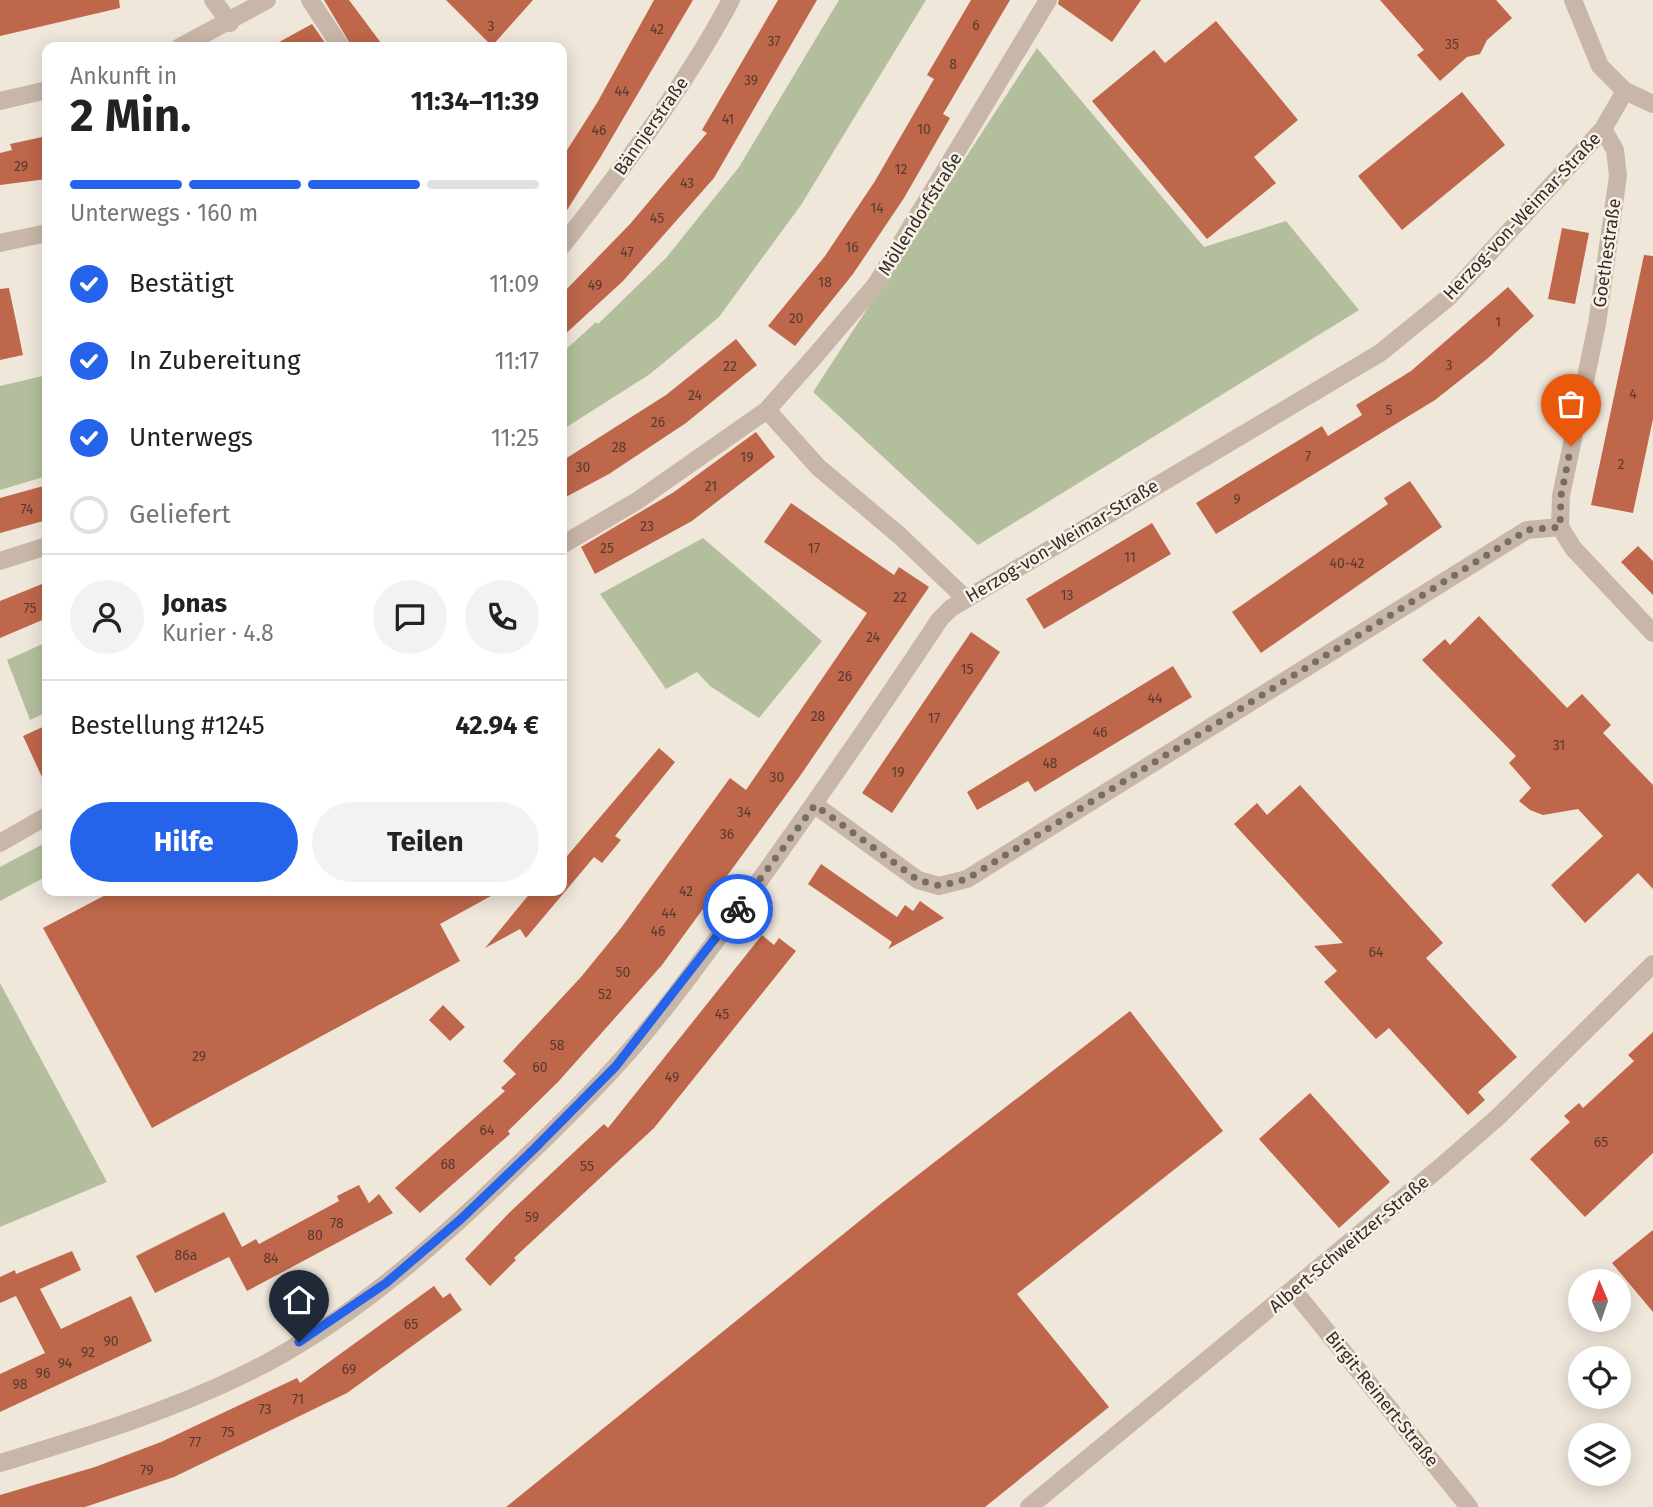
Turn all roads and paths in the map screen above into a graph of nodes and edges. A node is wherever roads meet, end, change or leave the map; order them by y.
1 (213, 0) edge
2 (268, 0) edge
3 (310, 0) edge
4 (731, 0) edge
5 (1048, 0) edge
6 (1573, 0) edge
7 (230, 23) junction
8 (190, 42) edge
9 (338, 42) edge
10 (42, 91) edge
11 (1625, 91) junction
12 (0, 101) edge
13 (1653, 104) edge
14 (1603, 129) junction
15 (42, 234) edge
16 (567, 240) edge
17 (0, 243) edge
18 (767, 410) junction
19 (1560, 527) junction
20 (567, 542) edge
21 (42, 548) edge
22 (0, 561) edge
23 (965, 598) junction
24 (1653, 633) edge
25 (815, 805) junction
26 (42, 819) edge
27 (0, 843) edge
28 (1653, 964) edge
29 (1294, 1291) junction
30 (0, 1463) edge
31 (1029, 1507) edge
32 (1469, 1507) edge

1 - 7 street
2 - 7 street
3 - 9 street
4 - 16 street, Bännjerstraße
5 - 18 street, Möllendorfstraße
6 - 11 street
7 - 8 street
10 - 12 street
11 - 13 street
11 - 14 street
14 - 19 street, Goethestraße
14 - 23 street, Herzog-von-Weimar-Straße
15 - 17 street
18 - 20 street, Möllendorfstraße
18 - 23 street
19 - 24 street
19 - 25 street
21 - 22 street
23 - 25 street, Herzog-von-Weimar-Straße
25 - 30 street, Herzog-von-Weimar-Straße
26 - 27 street
28 - 29 street, Albert-Schweitzer-Straße
29 - 31 street, Albert-Schweitzer-Straße
29 - 32 street, Birgit-Reinert-Straße

